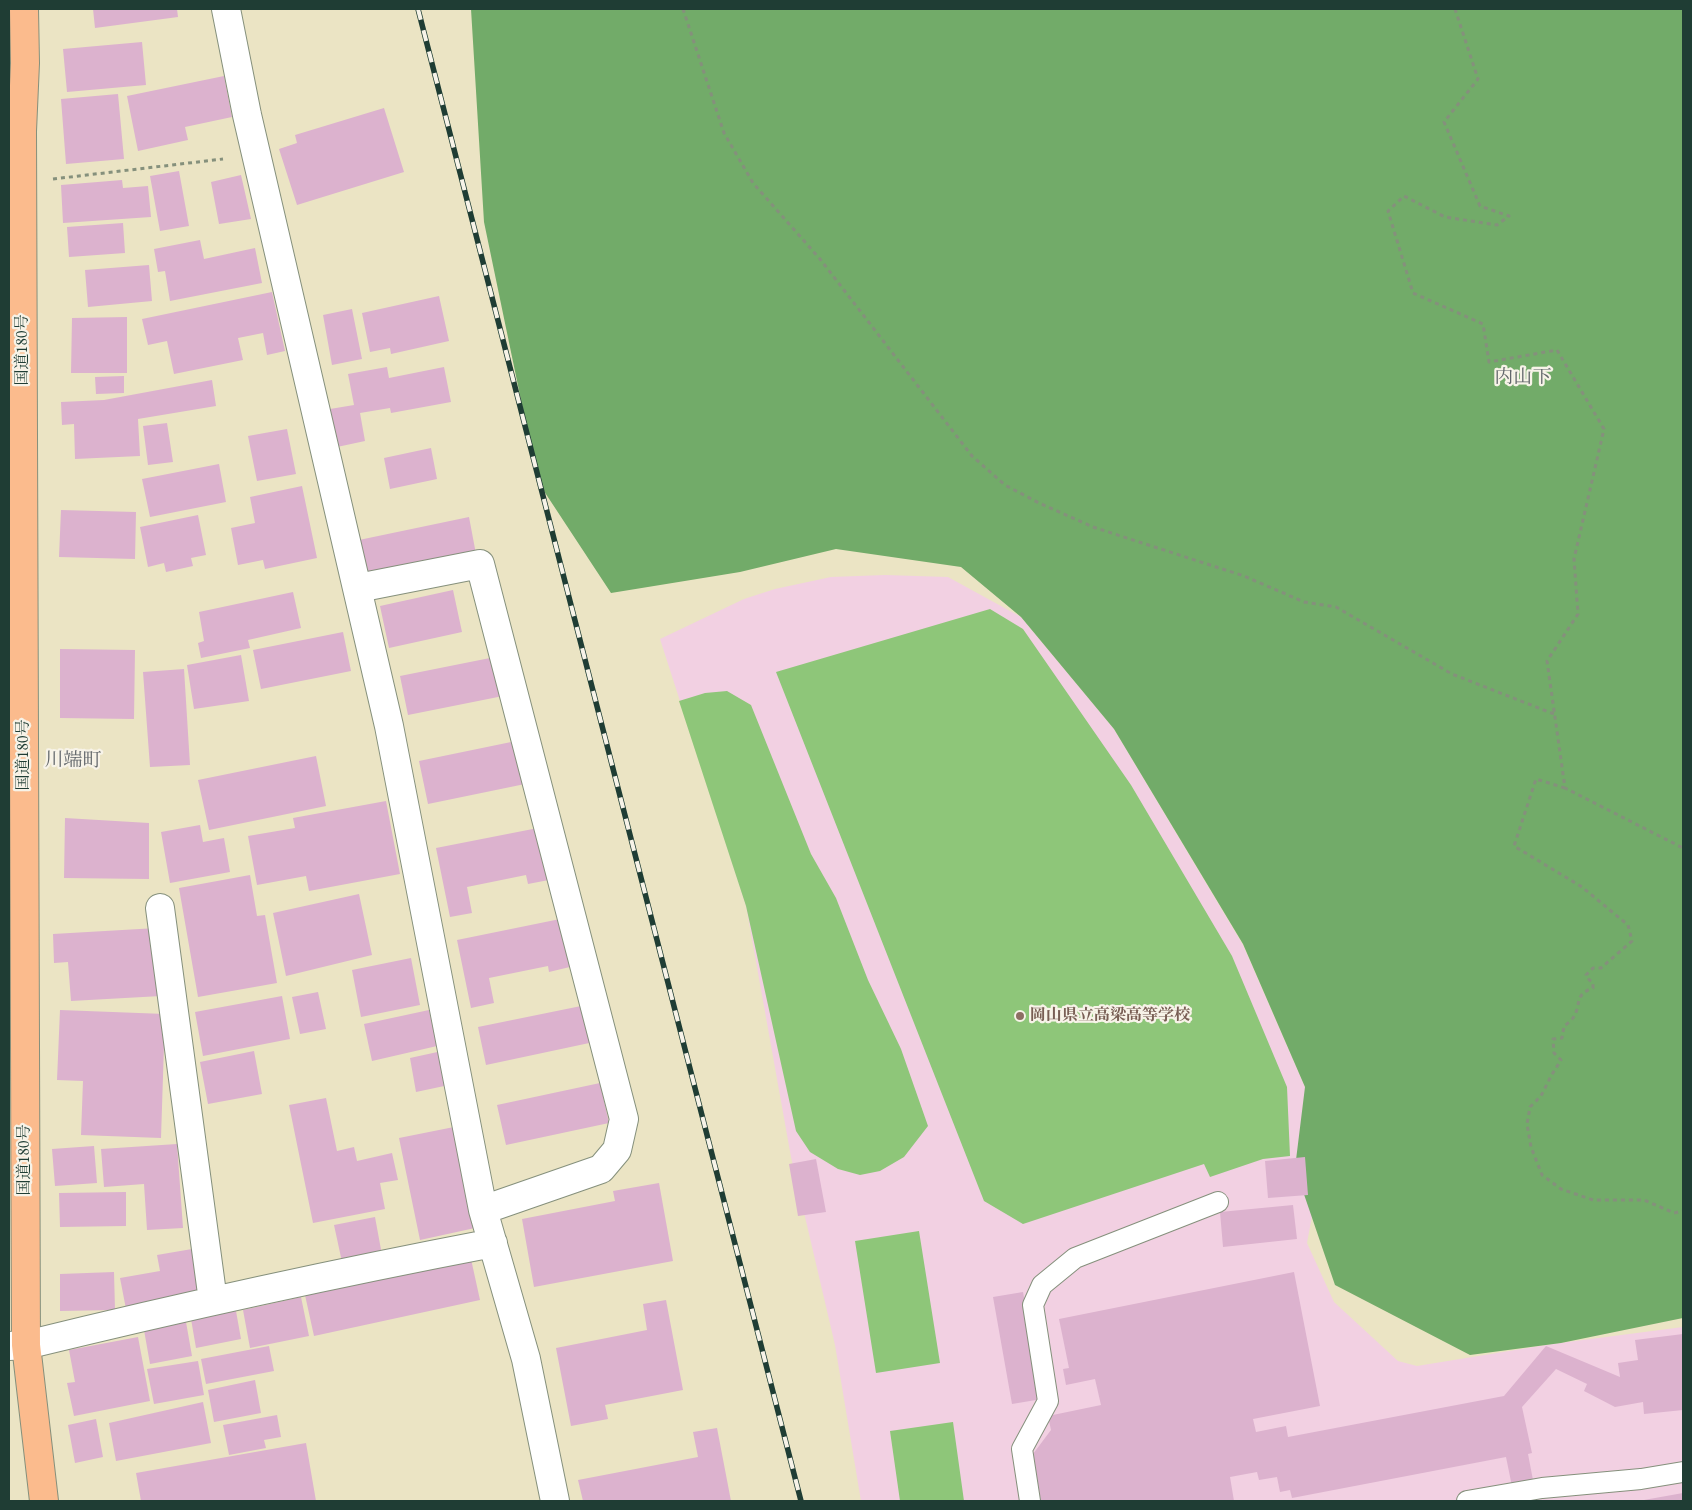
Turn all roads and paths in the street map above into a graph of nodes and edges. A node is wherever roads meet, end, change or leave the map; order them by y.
1 (24, 9) edge
2 (226, 9) edge
3 (683, 9) edge
4 (1455, 9) edge
5 (256, 156) junction
6 (23, 182) junction
7 (358, 588) junction
8 (1554, 714) junction
9 (1566, 788) junction
10 (1683, 848) edge
11 (160, 908) dead end
12 (1218, 1202) dead end
13 (484, 1210) junction
14 (1683, 1211) edge
15 (493, 1243) junction
16 (213, 1301) junction
17 (17, 1346) edge
18 (1683, 1472) edge
19 (44, 1501) edge
20 (556, 1501) edge
21 (1030, 1501) edge
22 (1467, 1501) edge

1 - 6 highway, 国道180号
2 - 5 street
3 - 8 path
4 - 8 path
5 - 6 path
5 - 7 street
6 - 17 highway, 国道180号
7 - 13 street
7 - 13 street
8 - 9 path
9 - 10 path
9 - 14 path
11 - 16 street
12 - 21 lane
13 - 15 street
15 - 16 street
15 - 20 street
16 - 17 street
17 - 19 highway, 国道180号
18 - 22 lane

